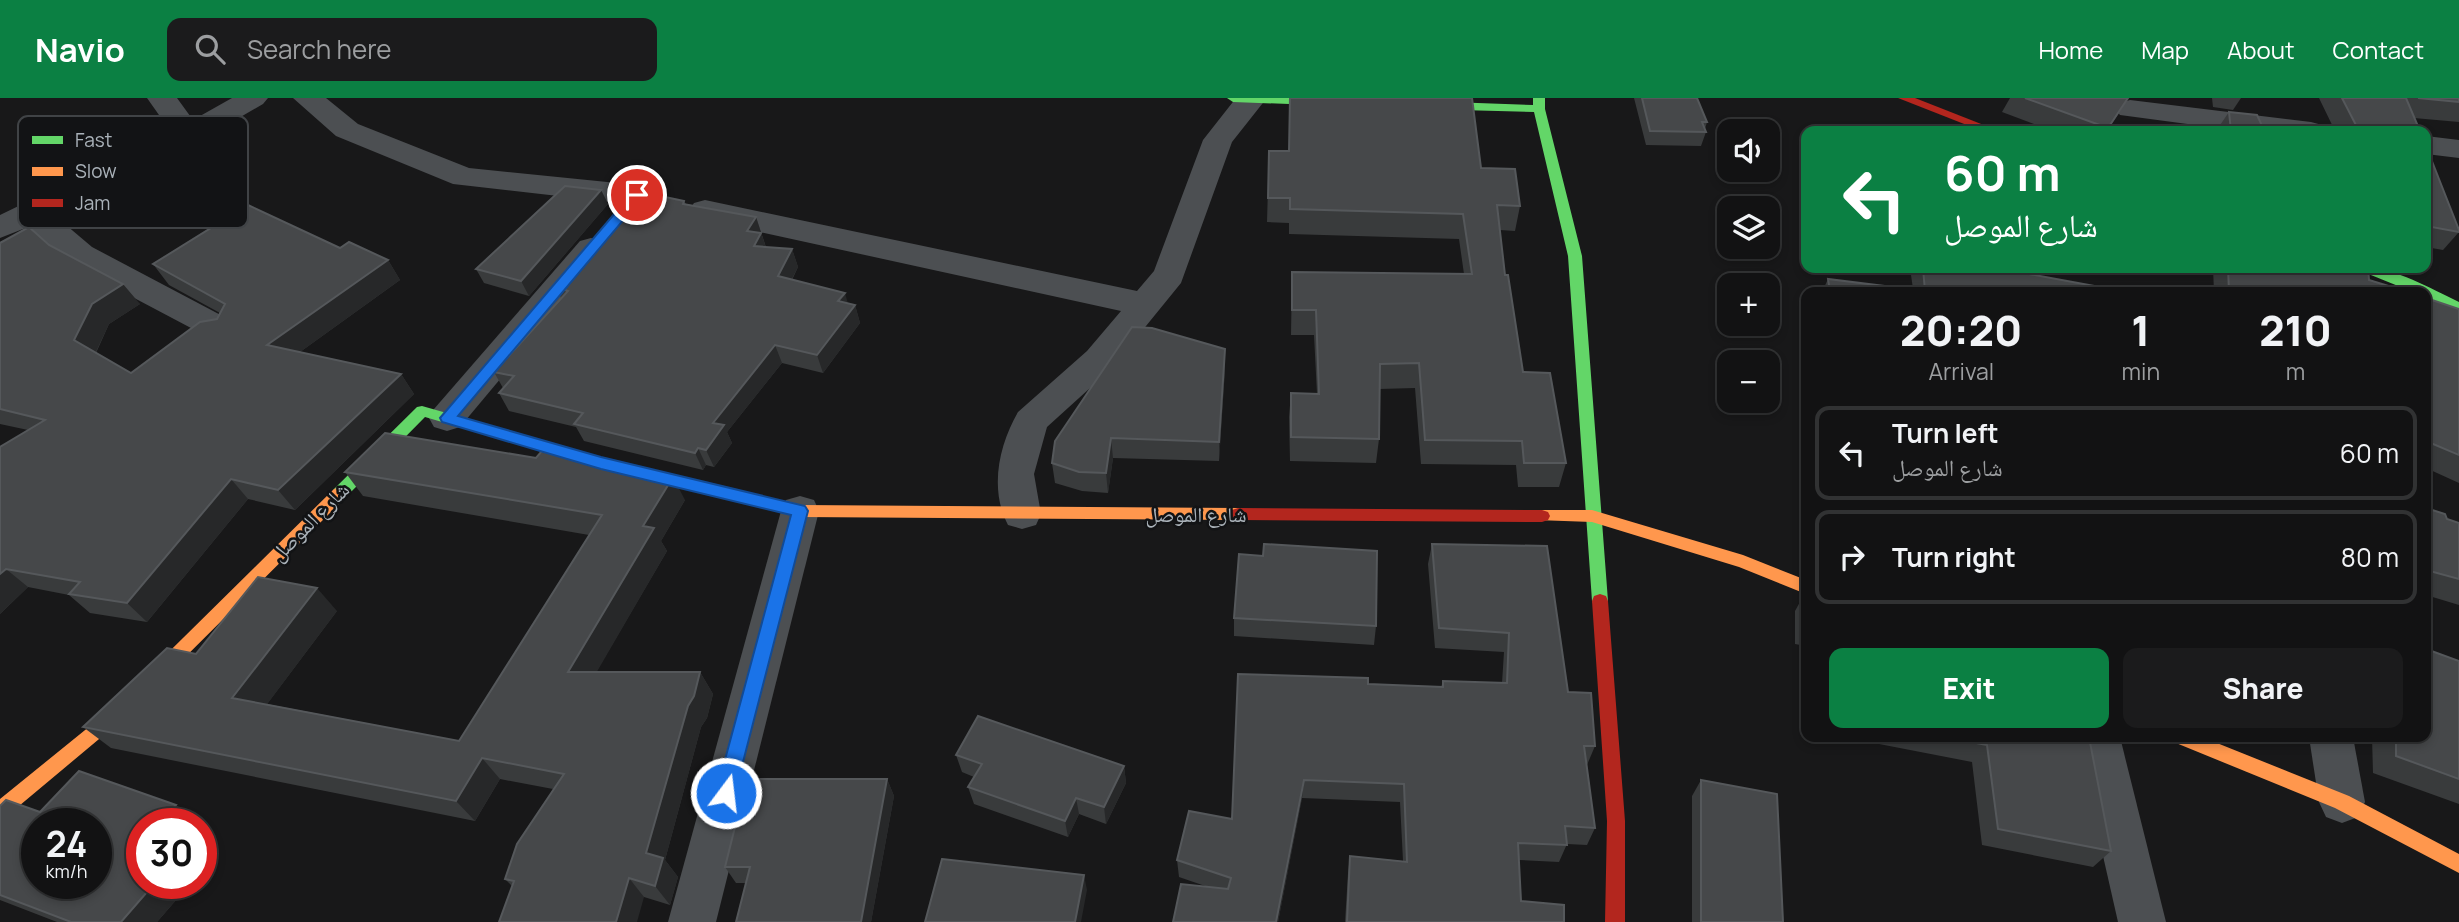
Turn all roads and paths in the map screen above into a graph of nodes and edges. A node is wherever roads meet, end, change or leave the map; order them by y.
1 (162, 98) edge
2 (253, 98) edge
3 (308, 98) edge
4 (1233, 98) edge
5 (1904, 98) edge
6 (1251, 99) edge
7 (1360, 103) edge
8 (1539, 103) edge
9 (1402, 104) edge
10 (2129, 113) edge
11 (175, 116) edge
12 (221, 116) edge
13 (1980, 126) edge
14 (2260, 126) edge
15 (2431, 146) edge
16 (2459, 149) edge
17 (660, 200) junction
18 (18, 220) edge
19 (0, 228) edge
20 (49, 228) edge
21 (2378, 273) edge
22 (2413, 287) edge
23 (2431, 295) edge
24 (1142, 304) junction
25 (2459, 308) edge
26 (220, 329) edge
27 (447, 418) junction
28 (800, 511) junction
29 (1022, 514) junction
30 (1592, 516) junction
31 (1801, 585) edge
32 (2099, 742) edge
33 (2194, 742) edge
34 (2332, 742) edge
35 (2342, 803) junction
36 (0, 810) edge
37 (2459, 864) edge
38 (692, 922) edge
39 (1615, 922) edge
40 (2142, 922) edge

1 - 11 street
2 - 12 street
3 - 17 street
4 - 6 street
5 - 13 street
6 - 7 street
6 - 24 street
8 - 9 street
8 - 30 street
10 - 14 street
15 - 16 street
17 - 24 street
17 - 27 street
18 - 19 street
20 - 26 street
21 - 22 street
23 - 25 street
24 - 29 street
27 - 28 street, شارع الموصل
27 - 36 street, شارع الموصل
28 - 29 street, شارع الموصل
28 - 38 street
29 - 30 street, شارع الموصل
30 - 31 street, شارع الموصل
30 - 39 street
32 - 40 street
33 - 35 street
34 - 35 street
35 - 37 street

